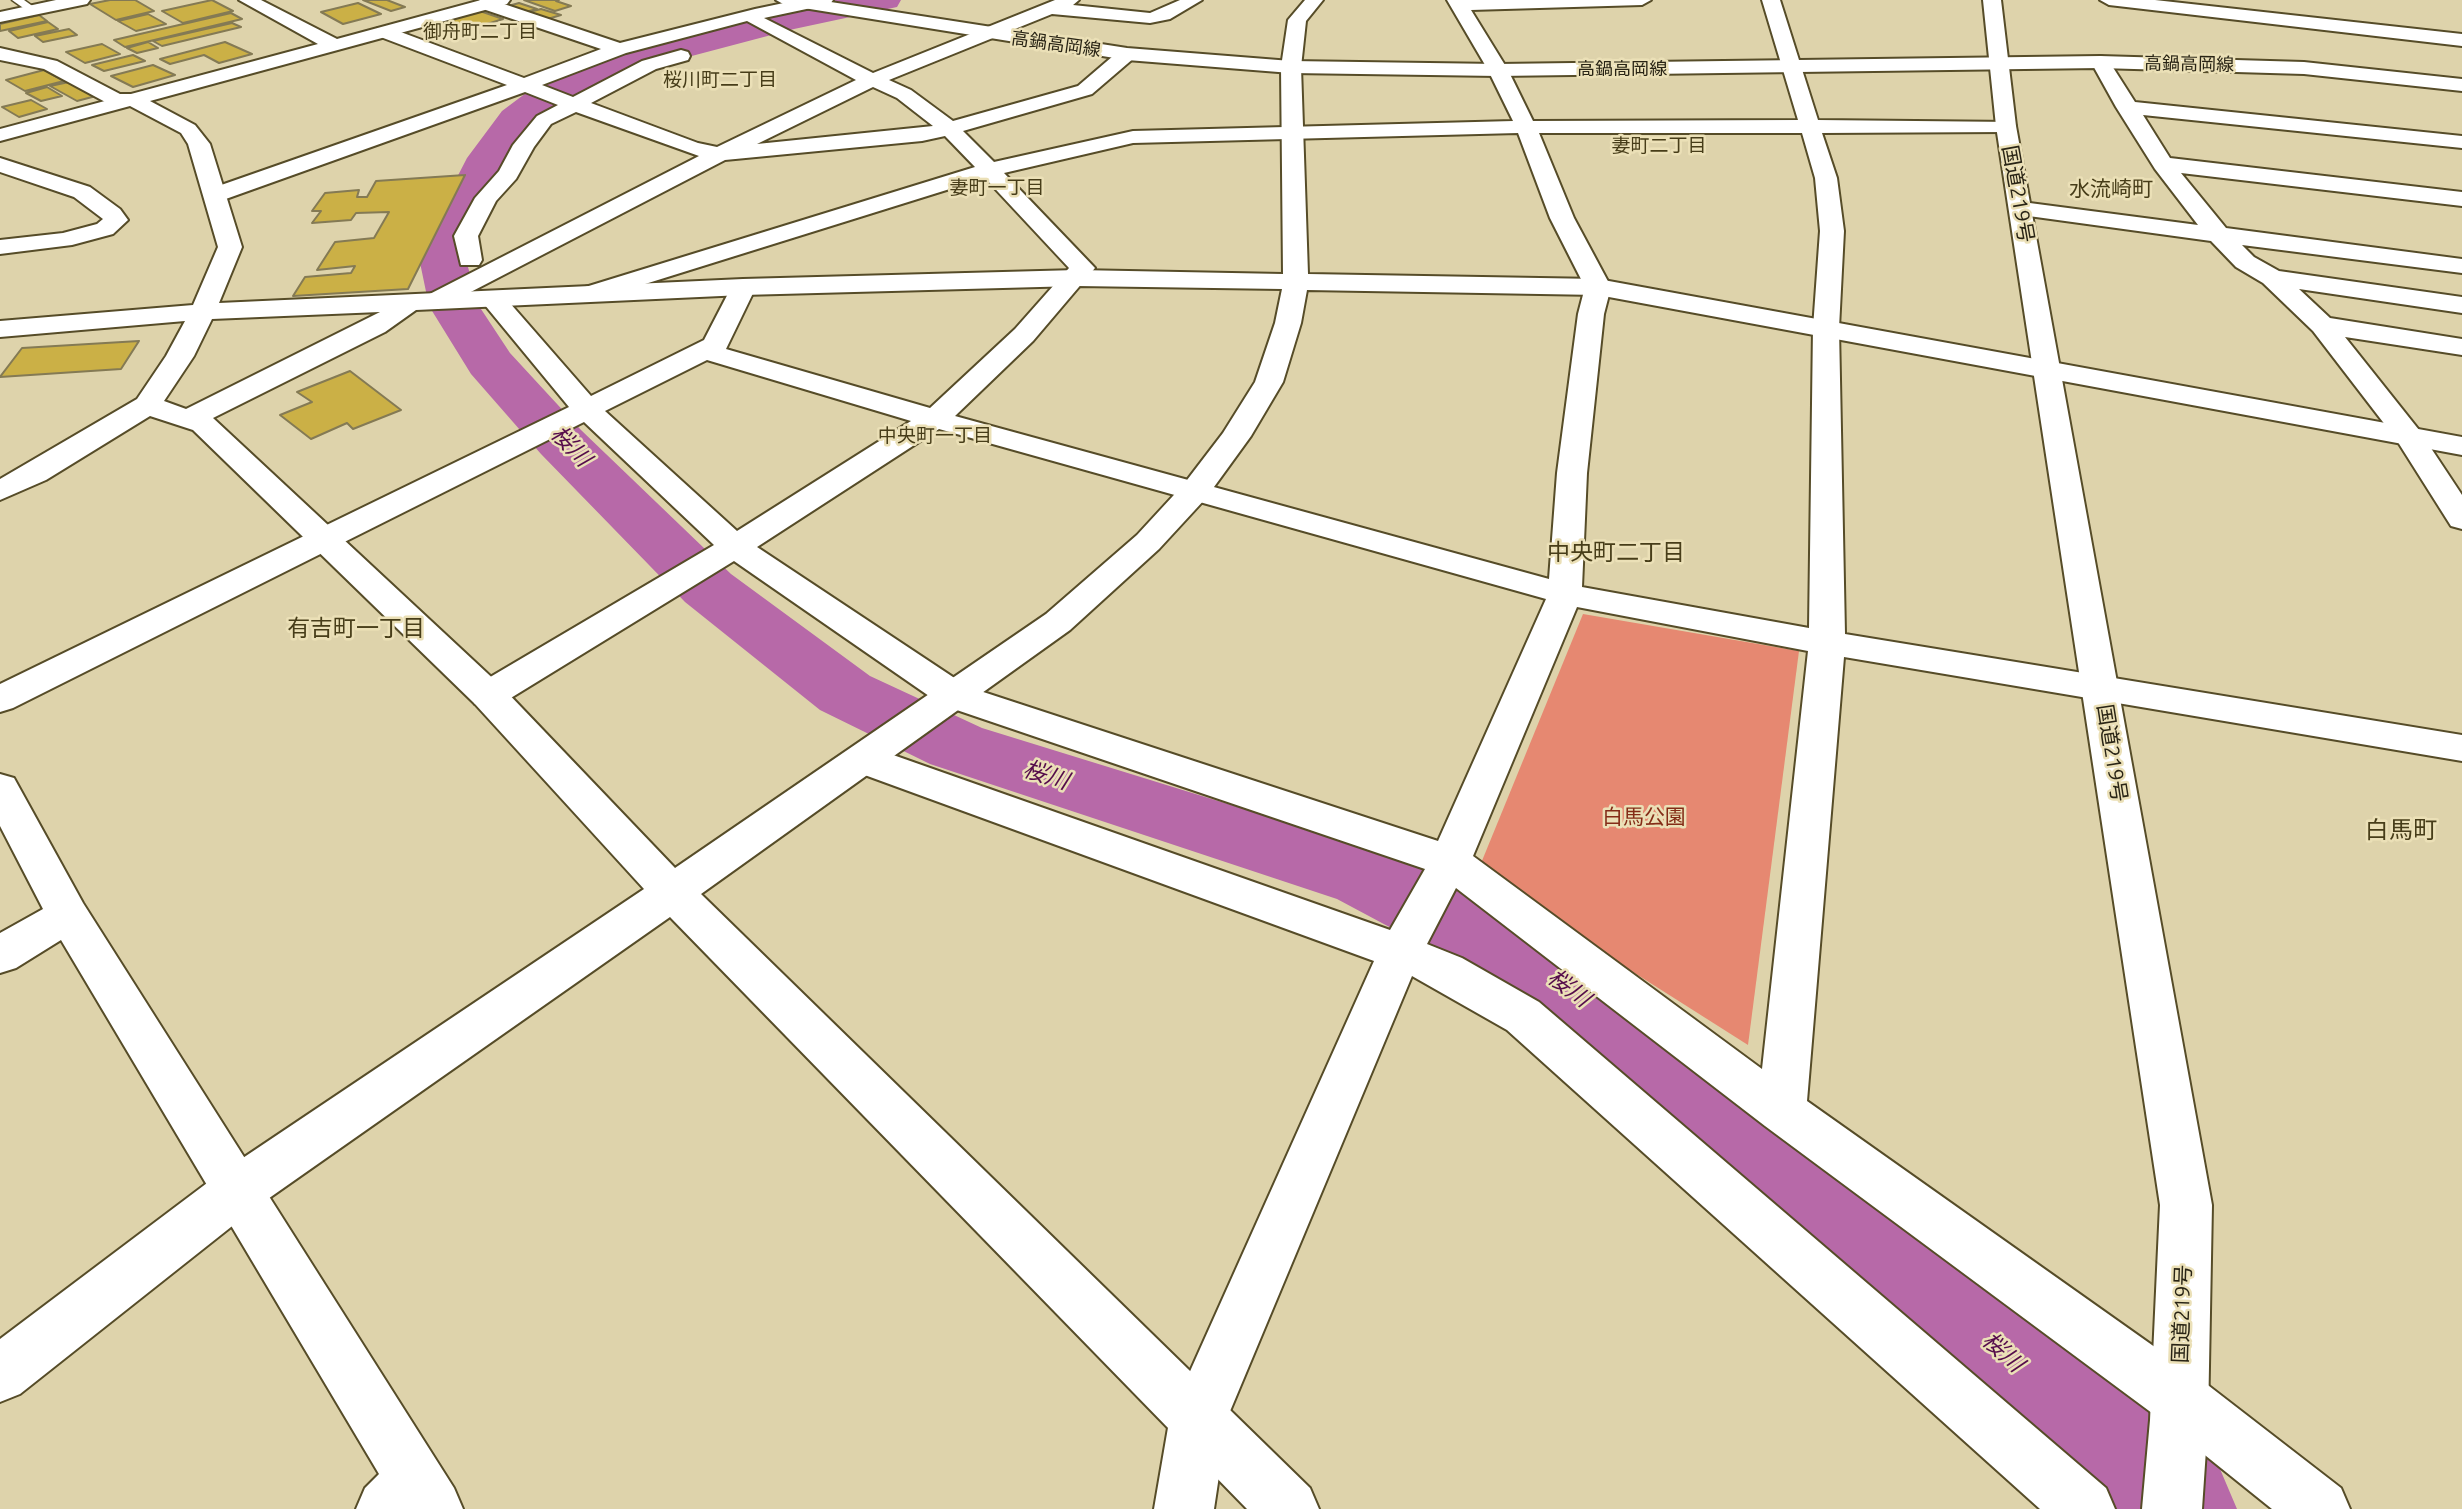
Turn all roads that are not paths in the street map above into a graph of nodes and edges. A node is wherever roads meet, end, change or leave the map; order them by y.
1 (17, 0) edge
2 (81, 0) edge
3 (248, 0) edge
4 (1070, 0) edge
5 (1193, 0) edge
6 (1314, 0) edge
7 (1642, 0) edge
8 (1771, 0) edge
9 (1992, 0) edge
10 (2109, 0) edge
11 (493, 2) edge
12 (805, 2) edge
13 (1458, 2) edge
14 (1044, 4) edge
15 (2189, 5) edge
16 (33, 10) junction
17 (2351, 10) dead end
18 (0, 17) edge
19 (761, 26) junction
20 (2364, 29) junction
21 (961, 30) junction
22 (384, 32) junction
23 (985, 34) junction
24 (2462, 40) edge
25 (335, 45) junction
26 (619, 50) junction
27 (700, 51) dead end
28 (0, 54) edge
29 (1127, 54) junction
30 (2100, 62) junction
31 (2000, 65) junction
32 (1291, 68) junction
33 (1791, 68) junction
34 (1499, 70) junction
35 (863, 76) junction
36 (2462, 85) edge
37 (526, 86) junction
38 (134, 100) junction
39 (578, 105) junction
40 (2126, 107) junction
41 (1809, 125) junction
42 (2006, 126) junction
43 (1526, 127) junction
44 (949, 128) junction
45 (566, 130) dead end
46 (1292, 132) junction
47 (0, 135) edge
48 (2462, 142) edge
49 (693, 149) junction
50 (720, 154) junction
51 (2163, 164) junction
52 (0, 165) edge
53 (989, 170) junction
54 (215, 195) junction
55 (2462, 199) edge
56 (2022, 209) junction
57 (2217, 233) junction
58 (0, 247) edge
59 (469, 262) junction
60 (2462, 266) edge
61 (1077, 278) junction
62 (2272, 278) junction
63 (1296, 283) junction
64 (743, 287) junction
65 (1598, 287) junction
66 (490, 290) junction
67 (587, 293) junction
68 (426, 302) junction
69 (2462, 305) edge
70 (203, 312) junction
71 (2322, 325) junction
72 (1826, 328) junction
73 (0, 329) edge
74 (2462, 347) edge
75 (705, 351) junction
76 (2047, 368) junction
77 (147, 405) junction
78 (580, 412) junction
79 (188, 419) junction
80 (936, 419) junction
81 (2409, 436) junction
82 (2462, 446) edge
83 (0, 491) edge
84 (1195, 491) junction
85 (2462, 519) edge
86 (327, 539) junction
87 (729, 550) junction
88 (1565, 594) junction
89 (1827, 643) junction
90 (2102, 689) junction
91 (488, 695) junction
92 (0, 699) edge
93 (949, 700) junction
94 (2462, 748) edge
95 (872, 755) junction
96 (0, 788) edge
97 (1444, 870) junction
98 (672, 892) junction
99 (68, 915) junction
100 (1404, 944) junction
101 (0, 955) edge
102 (1782, 1111) junction
103 (237, 1191) junction
104 (0, 1374) edge
105 (2179, 1410) junction
106 (1199, 1416) junction
107 (411, 1499) edge
108 (1184, 1509) edge
109 (1289, 1509) edge
110 (2085, 1509) edge
111 (2172, 1509) edge
112 (2320, 1509) edge

1 - 16 lane
2 - 16 main road
3 - 25 main road
4 - 14 main road
5 - 14 main road
6 - 32 main road
7 - 13 main road
8 - 33 main road
9 - 31 main road, 国道219号
10 - 15 main road
11 - 22 main road
11 - 26 main road
12 - 19 main road
12 - 21 main road, 高鍋高岡線
13 - 34 main road
14 - 21 main road
14 - 23 main road
15 - 20 main road
16 - 18 main road
17 - 20 main road
19 - 26 main road
19 - 35 main road
20 - 24 main road
21 - 23 main road, 高鍋高岡線
21 - 35 main road
22 - 25 main road
22 - 37 main road
23 - 29 main road, 高鍋高岡線
23 - 35 main road
25 - 38 main road
26 - 37 main road
27 - 39 main road
28 - 38 main road
29 - 32 main road, 高鍋高岡線
29 - 44 main road
30 - 31 main road, 高鍋高岡線
30 - 36 main road, 高鍋高岡線
30 - 40 main road
31 - 33 main road, 高鍋高岡線
31 - 42 main road, 国道219号
32 - 34 main road, 高鍋高岡線
32 - 46 main road
33 - 34 main road, 高鍋高岡線
33 - 41 main road
34 - 43 main road
35 - 44 main road
35 - 49 main road
35 - 50 main road
37 - 39 main road
37 - 54 main road
38 - 47 main road
38 - 54 main road
39 - 45 main road
39 - 49 main road
39 - 59 main road
40 - 48 main road
40 - 51 main road
41 - 42 main road
41 - 43 main road
41 - 72 main road
42 - 56 main road, 国道219号
43 - 46 main road
43 - 65 main road
44 - 50 main road
44 - 53 main road
46 - 53 main road
46 - 63 main road
49 - 50 main road
49 - 59 main road
50 - 66 main road
51 - 55 main road
51 - 57 main road
52 - 58 main road
53 - 61 main road
53 - 67 main road
54 - 70 main road
56 - 57 main road
56 - 76 main road, 国道219号
57 - 60 main road
57 - 62 main road
59 - 68 main road
61 - 63 main road
61 - 64 main road
61 - 80 main road
62 - 69 main road
62 - 71 main road
63 - 65 main road
63 - 84 main road
64 - 67 main road
64 - 75 main road
65 - 72 main road
65 - 88 main road
66 - 67 main road
66 - 68 main road
66 - 78 main road
68 - 70 main road
68 - 79 main road
70 - 73 main road
70 - 77 main road
71 - 74 main road
71 - 81 main road
72 - 76 main road
72 - 89 main road
75 - 78 main road
75 - 80 main road
76 - 81 main road
76 - 90 main road, 国道219号
77 - 79 main road
77 - 83 main road
78 - 86 main road
78 - 87 main road
79 - 86 main road
80 - 84 main road
80 - 87 main road
81 - 82 main road
81 - 85 main road
84 - 88 main road
84 - 93 main road
86 - 91 main road
86 - 92 main road
87 - 91 main road
87 - 93 main road
88 - 89 main road
88 - 97 main road
89 - 90 main road
89 - 102 main road
90 - 94 main road
90 - 105 main road, 国道219号
91 - 98 main road
93 - 95 main road
93 - 97 main road
95 - 98 main road
95 - 100 main road
96 - 99 main road
97 - 100 main road
97 - 102 main road
98 - 103 main road
98 - 106 main road
99 - 101 main road
99 - 103 main road
100 - 106 main road
100 - 110 main road
102 - 105 main road
103 - 104 main road
103 - 107 main road
105 - 111 main road, 国道219号
105 - 112 main road
106 - 108 main road
106 - 109 main road

